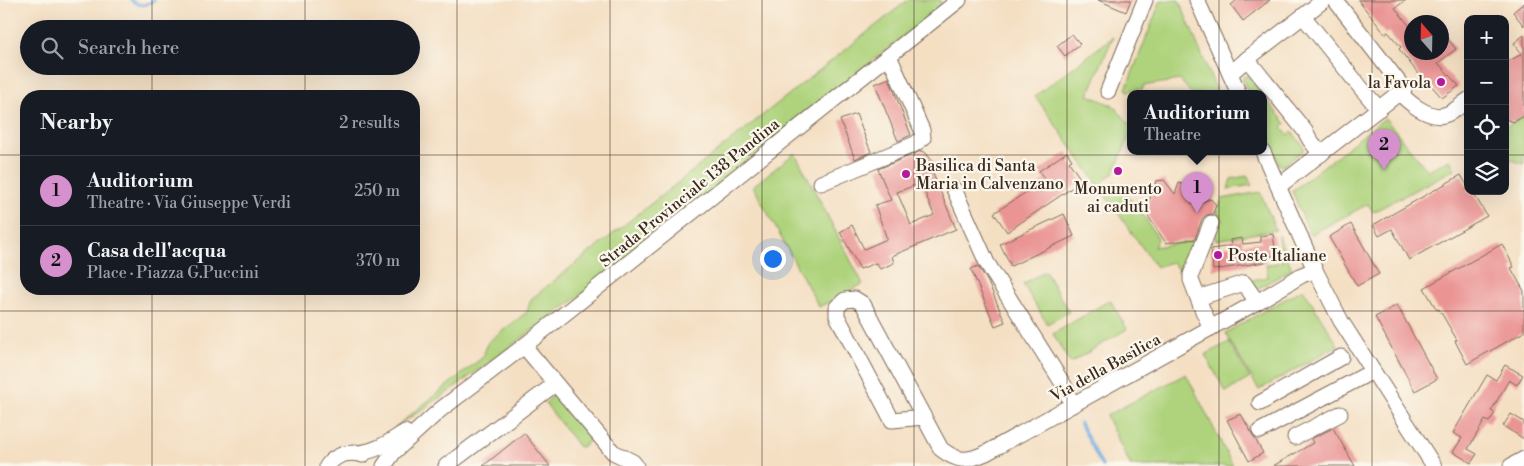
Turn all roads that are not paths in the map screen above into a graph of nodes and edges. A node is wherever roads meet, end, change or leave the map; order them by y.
1 (959, 0) edge
2 (1145, 0) edge
3 (1197, 0) edge
4 (1324, 0) edge
5 (1334, 0) edge
6 (1303, 16) junction
7 (889, 56) junction
8 (1247, 59) junction
9 (1230, 74) junction
10 (1237, 90) edge
11 (1108, 91) dead end
12 (1400, 93) junction
13 (1464, 103) edge
14 (1379, 109) junction
15 (1321, 154) junction
16 (1264, 155) edge
17 (822, 183) dead end
18 (1278, 186) junction
19 (954, 189) dead end
20 (1212, 223) dead end
21 (1315, 270) junction
22 (1198, 298) junction
23 (1257, 302) junction
24 (1212, 328) junction
25 (524, 346) junction
26 (1341, 357) dead end
27 (1373, 371) junction
28 (555, 384) junction
29 (1292, 385) junction
30 (1260, 403) dead end
31 (1072, 405) junction
32 (1304, 408) junction
33 (440, 410) junction
34 (1340, 414) dead end
35 (924, 417) junction
36 (1260, 432) dead end
37 (1295, 437) dead end
38 (354, 453) junction
39 (1524, 459) edge
40 (327, 466) edge
41 (378, 466) edge
42 (384, 466) edge
43 (446, 466) edge
44 (636, 466) edge
45 (1434, 466) edge
46 (1511, 466) edge

1 - 7 street, Strada Provinciale 138 Pandina
2 - 11 street
3 - 9 street
4 - 6 street
5 - 12 street
6 - 8 street
6 - 14 street
7 - 17 street
7 - 25 street, Strada Provinciale 138 Pandina
8 - 9 street
8 - 15 street
9 - 10 street
12 - 13 street
12 - 14 street
14 - 15 street
15 - 18 street
16 - 18 street
18 - 21 street
19 - 31 street
20 - 22 street
21 - 23 street, Via della Basilica
21 - 27 street
22 - 23 street
22 - 24 street
23 - 24 street, Via della Basilica
24 - 31 street, Via della Basilica
25 - 28 street
25 - 33 street, Strada Provinciale 138 Pandina
26 - 29 street
27 - 32 street
27 - 45 street
28 - 43 street
28 - 44 street
29 - 30 street
29 - 32 street
31 - 35 street, Via della Basilica
32 - 36 street
33 - 38 street, Strada Provinciale 138 Pandina
33 - 42 street, Strada Provinciale 138 Pandina
34 - 37 street
35 - 35 street, Via della Basilica
38 - 40 street, Strada Provinciale 138 Pandina
38 - 41 street
39 - 46 street

